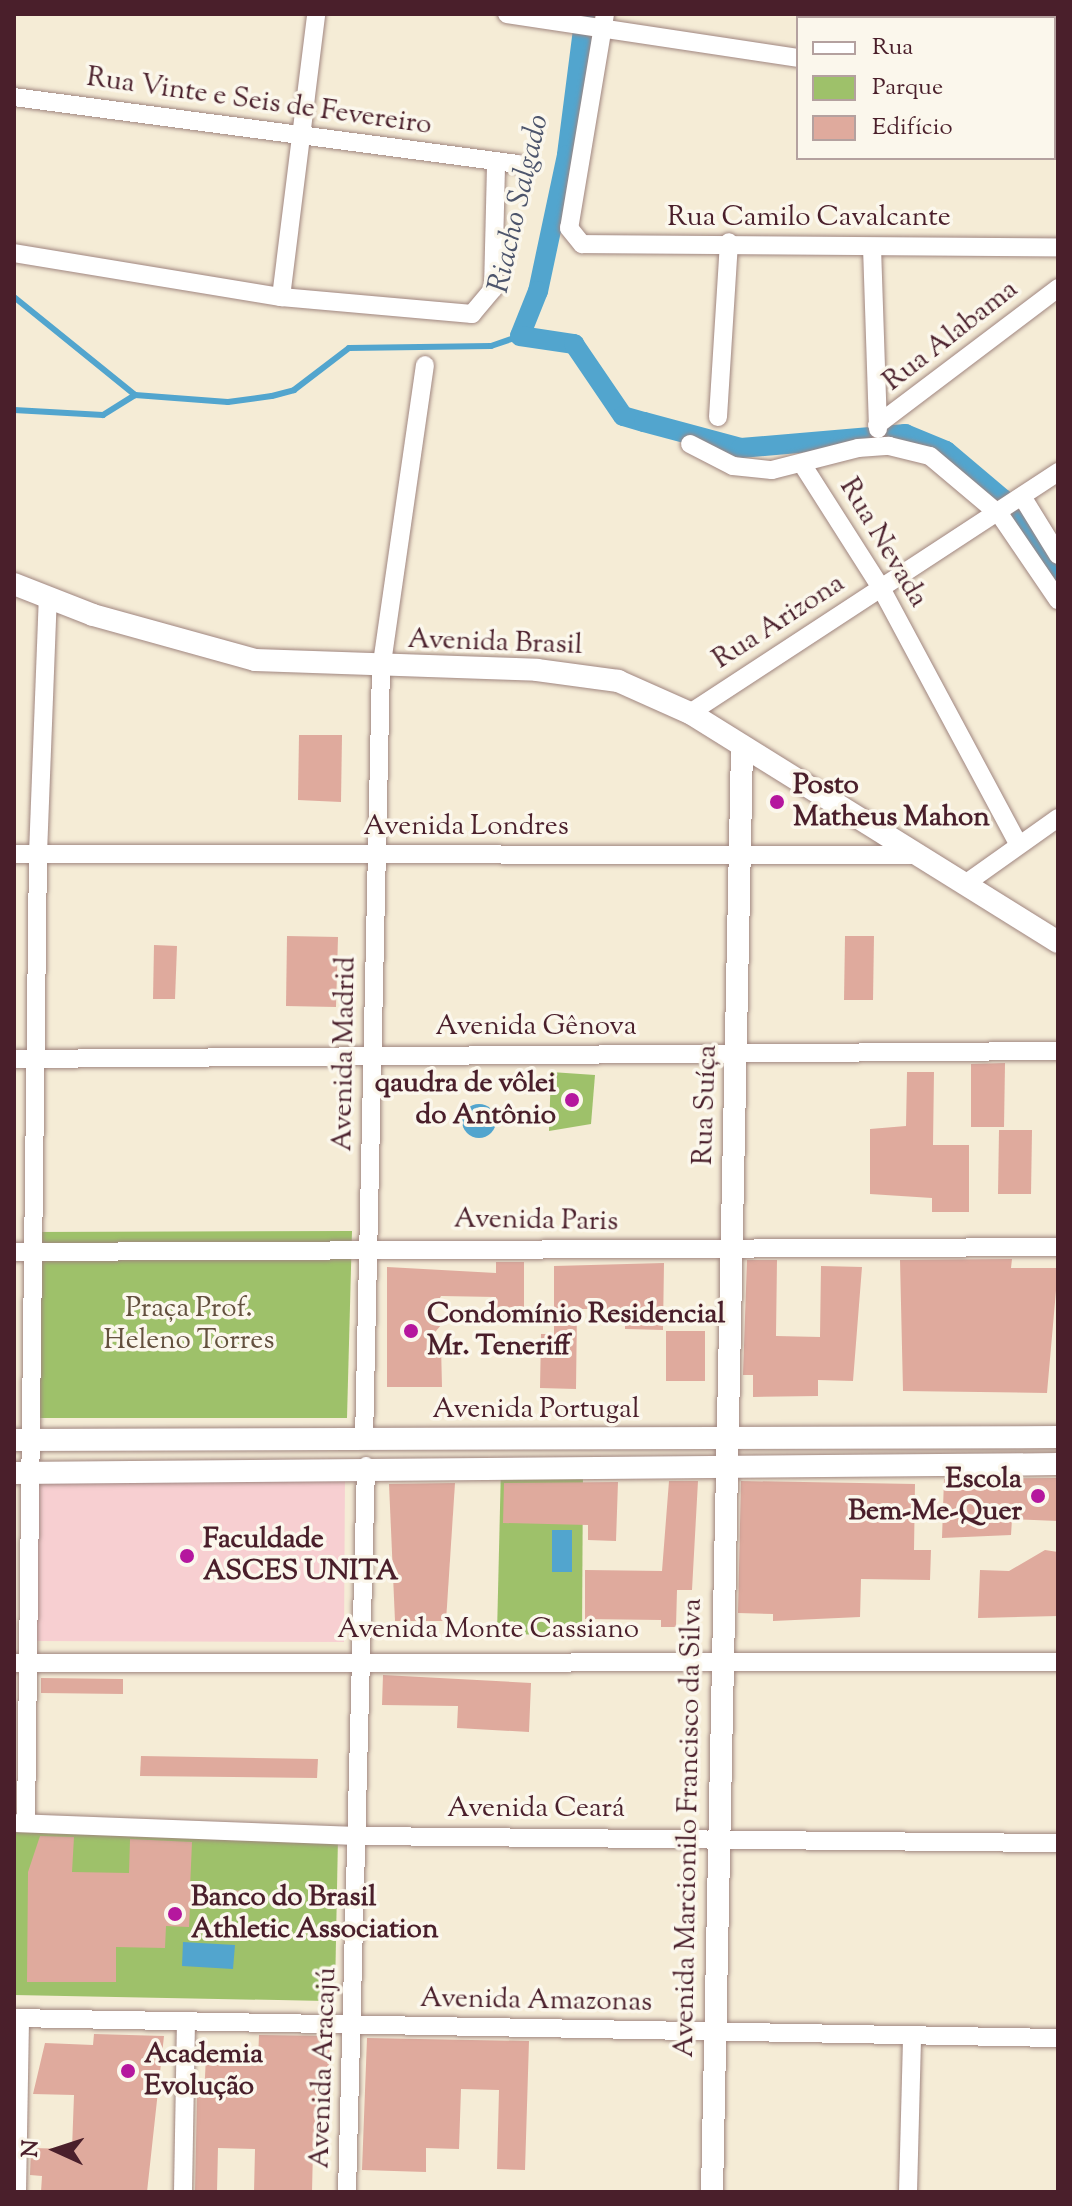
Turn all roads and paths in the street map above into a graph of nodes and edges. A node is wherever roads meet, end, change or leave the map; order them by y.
1 (316, 14) edge
2 (507, 14) edge
3 (595, 25) edge
4 (796, 58) edge
5 (14, 97) edge
6 (299, 136) junction
7 (496, 162) junction
8 (518, 164) dead end
9 (729, 242) junction
10 (872, 247) junction
11 (1058, 247) edge
12 (14, 253) edge
13 (1058, 288) edge
14 (281, 297) junction
15 (425, 365) dead end
16 (718, 417) dead end
17 (690, 444) dead end
18 (804, 467) junction
19 (1058, 472) edge
20 (1012, 507) junction
21 (1058, 555) edge
22 (14, 584) edge
23 (881, 588) junction
24 (48, 596) junction
25 (1058, 600) edge
26 (381, 670) junction
27 (690, 713) junction
28 (742, 746) junction
29 (1058, 818) edge
30 (1018, 843) junction
31 (14, 854) edge
32 (38, 854) junction
33 (738, 855) junction
34 (919, 855) junction
35 (375, 857) junction
36 (965, 884) junction
37 (1058, 942) edge
38 (1058, 1051) edge
39 (371, 1056) junction
40 (739, 1056) junction
41 (14, 1059) edge
42 (37, 1060) junction
43 (370, 1247) junction
44 (1058, 1247) edge
45 (731, 1251) junction
46 (14, 1252) edge
47 (34, 1252) junction
48 (1058, 1437) edge
49 (22, 1440) edge
50 (364, 1440) junction
51 (726, 1440) junction
52 (1058, 1464) edge
53 (725, 1465) junction
54 (366, 1466) junction
55 (21, 1474) edge
56 (364, 1658) junction
57 (723, 1658) junction
58 (1058, 1662) edge
59 (22, 1663) edge
60 (20, 1823) edge
61 (361, 1836) junction
62 (716, 1838) junction
63 (1058, 1843) edge
64 (17, 2018) edge
65 (186, 2024) junction
66 (352, 2027) junction
67 (714, 2030) junction
68 (912, 2037) junction
69 (1058, 2038) edge
70 (17, 2192) edge
71 (183, 2192) edge
72 (347, 2192) edge
73 (712, 2192) edge
74 (908, 2192) edge

1 - 6 street
2 - 3 street
3 - 4 street
3 - 9 street, Rua Camilo Cavalcante
5 - 6 street, Rua Vinte e Seis de Fevereiro
6 - 7 street, Rua Vinte e Seis de Fevereiro
6 - 14 street
7 - 8 street, Rua Vinte e Seis de Fevereiro
7 - 14 street
9 - 10 street, Rua Camilo Cavalcante
9 - 16 street
10 - 11 street, Rua Camilo Cavalcante
10 - 13 street, Rua Alabama
12 - 14 street
15 - 26 street, Avenida Madrid
17 - 18 street
18 - 20 street, Rua Nevada
18 - 23 street, Rua Nevada
19 - 20 street, Rua Arizona
20 - 21 street
20 - 23 street, Rua Arizona
20 - 25 street
22 - 24 street, Avenida Brasil
23 - 27 street, Rua Arizona
23 - 30 street, Rua Nevada
24 - 26 street, Avenida Brasil
24 - 32 street
26 - 27 street, Avenida Brasil
26 - 35 street, Avenida Madrid
27 - 28 street, Avenida Brasil
28 - 33 street, Rua Suíça
28 - 34 street, Avenida Brasil
29 - 30 street
30 - 36 street
31 - 32 street, Avenida Londres
32 - 35 street, Avenida Londres
32 - 42 street
33 - 34 street, Avenida Londres
33 - 35 street, Avenida Londres
33 - 40 street, Rua Suíça
34 - 36 street, Avenida Brasil
35 - 39 street, Avenida Madrid
36 - 37 street, Avenida Brasil
38 - 40 street, Avenida Gênova
39 - 40 street, Avenida Gênova
39 - 42 street, Avenida Gênova
39 - 43 street, Avenida Madrid
40 - 45 street, Rua Suíça
41 - 42 street, Avenida Gênova
42 - 47 street
43 - 45 street, Avenida Paris
43 - 47 street, Avenida Paris
43 - 50 street, Avenida Madrid
44 - 45 street, Avenida Paris
45 - 51 street, Rua Suíça
46 - 47 street, Avenida Paris
47 - 49 street
48 - 51 street, Avenida Portugal
49 - 50 street, Avenida Portugal
49 - 55 street
50 - 51 street, Avenida Portugal
51 - 53 street, Rua Suíça
52 - 53 street, Avenida Portugal
53 - 54 street, Avenida Portugal
53 - 57 street, Avenida Marcionilo Francisco da Silva
54 - 55 street, Avenida Portugal
54 - 56 street, Avenida Aracajú
55 - 59 street
56 - 57 street, Avenida Monte Cassiano
56 - 59 street, Avenida Monte Cassiano
56 - 61 street, Avenida Aracajú
57 - 58 street, Avenida Monte Cassiano
57 - 62 street, Avenida Marcionilo Francisco da Silva
59 - 60 street
60 - 61 street, Avenida Ceará
61 - 62 street, Avenida Ceará
61 - 66 street, Avenida Aracajú
62 - 63 street, Avenida Ceará
62 - 67 street, Avenida Marcionilo Francisco da Silva
64 - 65 street, Avenida Amazonas
64 - 70 street
65 - 66 street, Avenida Amazonas
65 - 71 street
66 - 67 street, Avenida Amazonas
66 - 72 street, Avenida Aracajú
67 - 68 street, Avenida Amazonas
67 - 73 street, Avenida Marcionilo Francisco da Silva
68 - 69 street, Avenida Amazonas
68 - 74 street

